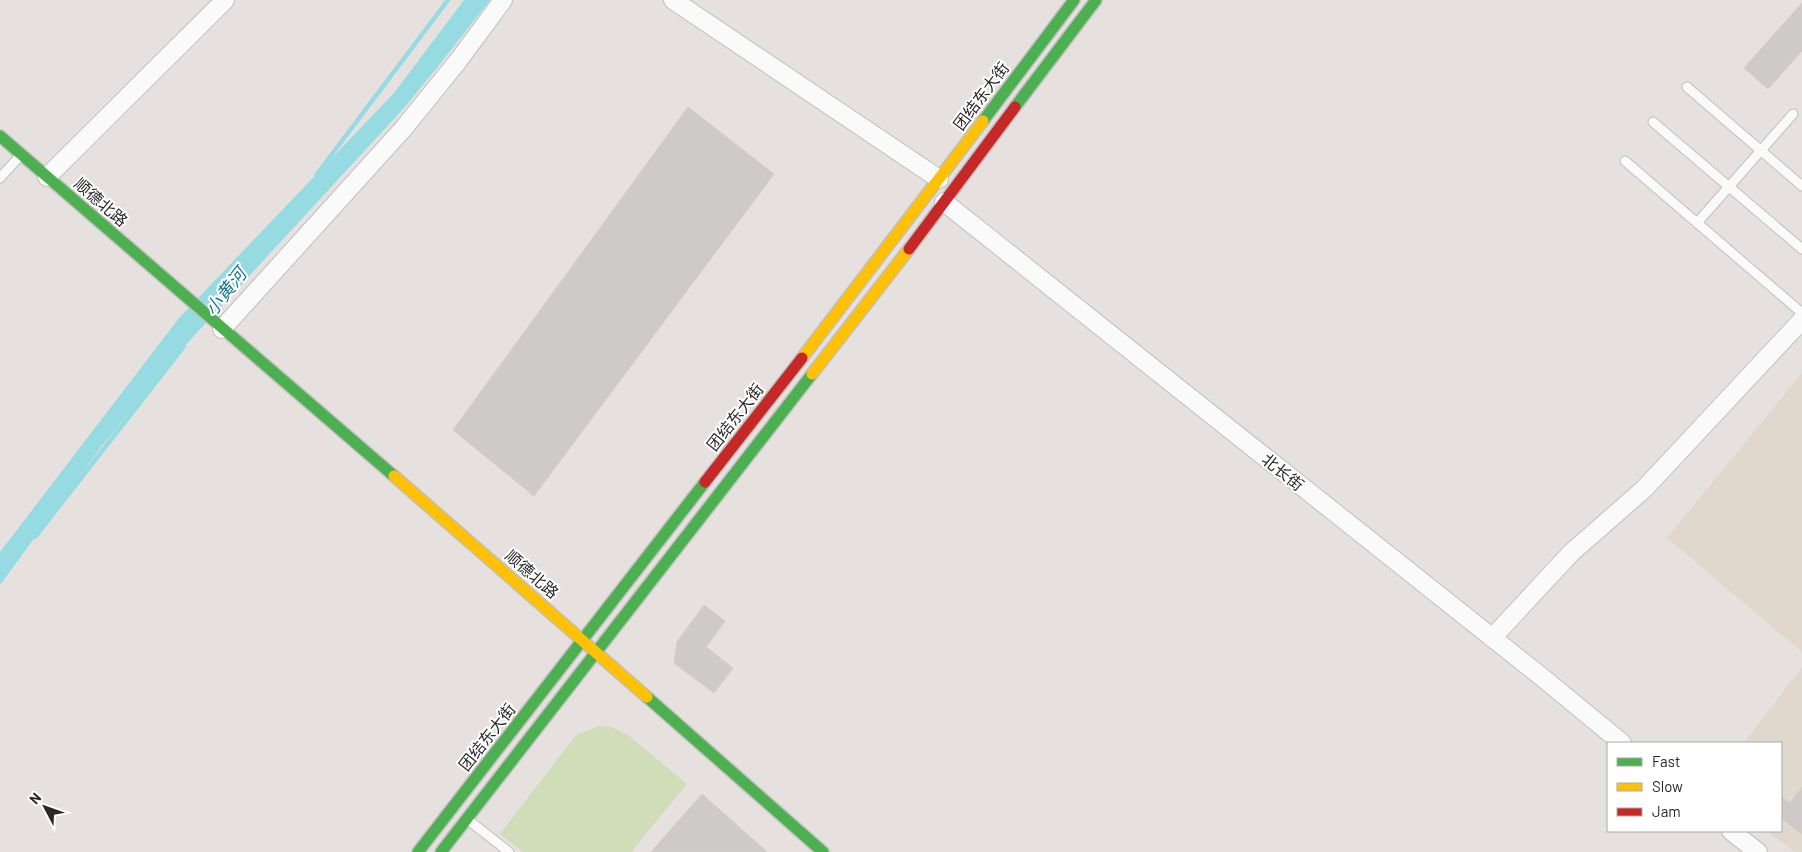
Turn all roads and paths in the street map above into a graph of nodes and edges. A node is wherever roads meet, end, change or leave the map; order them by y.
1 (225, 0) edge
2 (503, 0) edge
3 (673, 0) edge
4 (1074, 0) edge
5 (1096, 0) edge
6 (1687, 87) dead end
7 (1793, 114) dead end
8 (1653, 122) dead end
9 (0, 136) edge
10 (1761, 151) junction
11 (21, 155) junction
12 (1625, 160) dead end
13 (47, 177) junction
14 (0, 178) edge
15 (939, 179) junction
16 (1802, 186) edge
17 (1729, 187) junction
18 (944, 202) junction
19 (1697, 223) junction
20 (1802, 249) edge
21 (1802, 313) edge
22 (1802, 320) edge
23 (219, 327) junction
24 (1492, 638) junction
25 (583, 640) junction
26 (596, 652) junction
27 (1621, 742) edge
28 (467, 818) junction
29 (1732, 832) edge
30 (418, 852) edge
31 (441, 852) edge
32 (509, 852) edge
33 (823, 852) edge
34 (1758, 852) edge

1 - 13 street
2 - 23 street
3 - 15 street
4 - 15 main road, 团结东大街
5 - 18 main road, 团结东大街
6 - 10 lane
7 - 10 lane
8 - 17 lane
9 - 11 main road, 顺德北路
10 - 16 lane
10 - 17 lane
11 - 13 main road, 顺德北路
11 - 14 lane
12 - 19 lane
13 - 23 main road, 顺德北路
15 - 25 main road, 团结东大街
17 - 19 lane
17 - 20 lane
18 - 24 street, 北长街
18 - 26 main road, 团结东大街
19 - 21 lane
22 - 24 street
23 - 25 main road, 顺德北路
24 - 27 street, 北长街
25 - 26 main road, 顺德北路
25 - 30 main road, 团结东大街
26 - 28 main road, 团结东大街
26 - 33 main road, 顺德北路
28 - 31 main road, 团结东大街
28 - 32 lane
29 - 34 street

